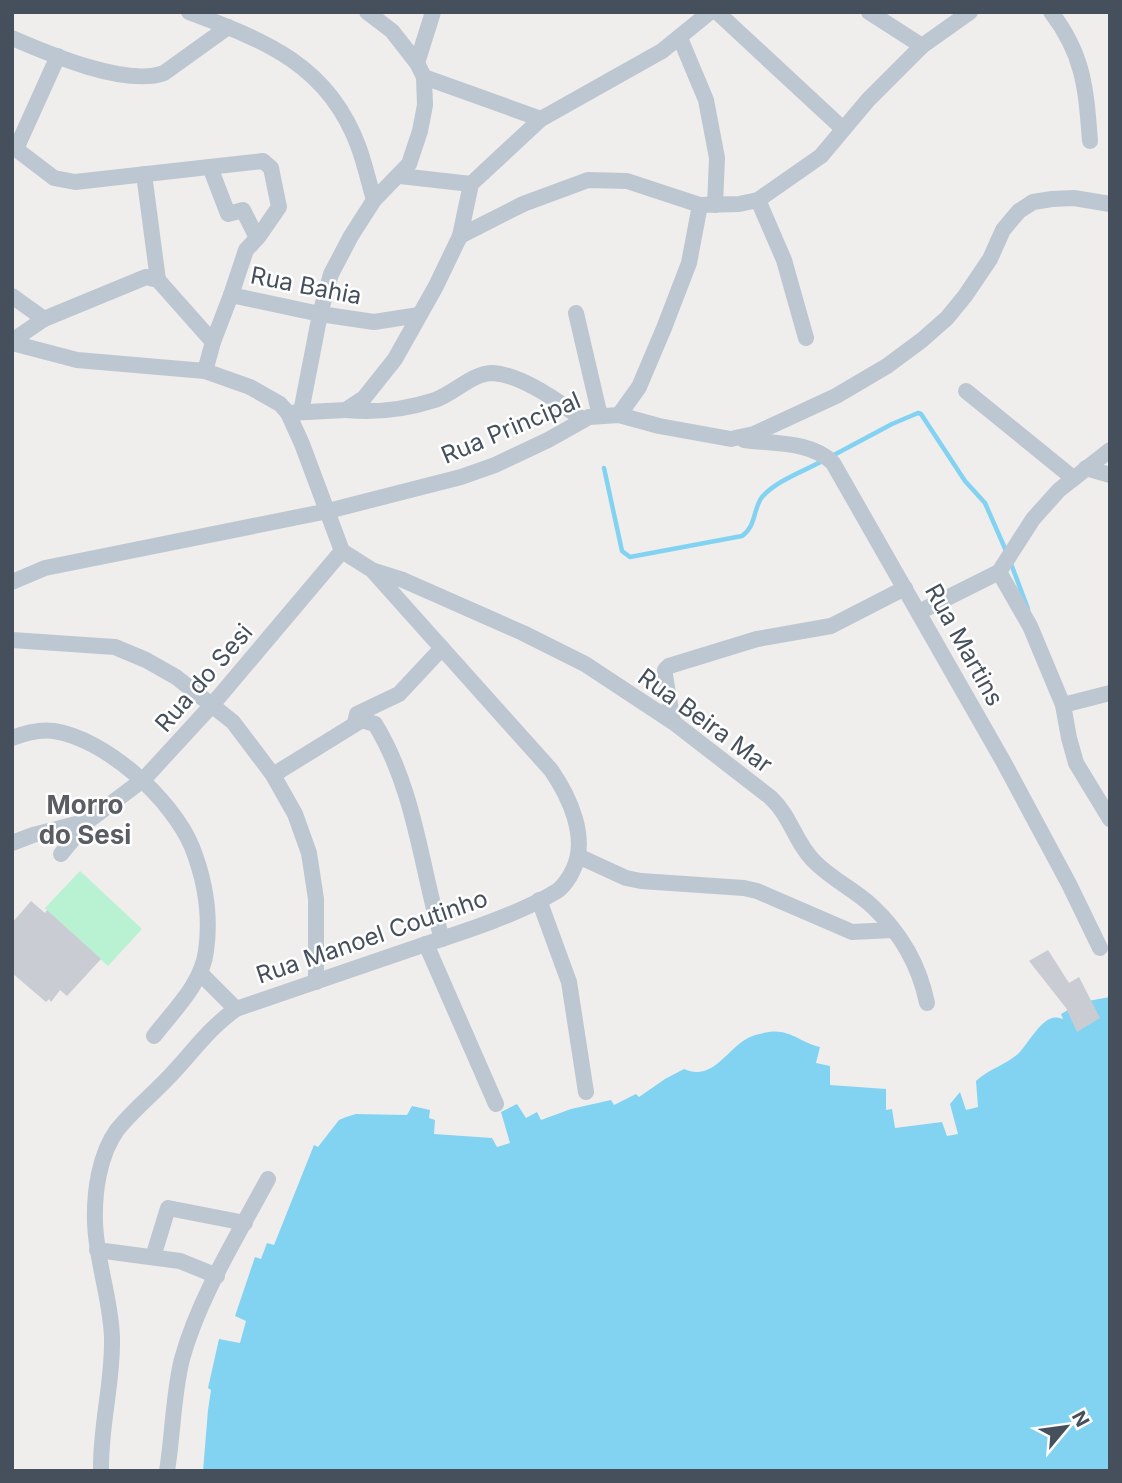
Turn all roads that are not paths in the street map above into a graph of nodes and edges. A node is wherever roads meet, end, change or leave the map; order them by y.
1 (190, 12) edge
2 (433, 12) edge
3 (710, 12) edge
4 (717, 12) edge
5 (869, 12) edge
6 (970, 12) edge
7 (1051, 12) edge
8 (371, 13) edge
9 (228, 27) junction
10 (12, 38) edge
11 (680, 38) junction
12 (922, 46) junction
13 (58, 56) junction
14 (420, 70) junction
15 (541, 119) junction
16 (842, 128) junction
17 (1090, 141) dead end
18 (14, 147) edge
19 (209, 167) junction
20 (144, 174) junction
21 (400, 176) junction
22 (471, 184) junction
23 (374, 200) junction
24 (758, 200) junction
25 (1110, 204) edge
26 (708, 205) junction
27 (460, 236) junction
28 (257, 238) junction
29 (158, 280) junction
30 (231, 295) junction
31 (12, 296) edge
32 (576, 313) dead end
33 (320, 314) junction
34 (419, 314) junction
35 (44, 319) junction
36 (806, 338) dead end
37 (12, 342) edge
38 (213, 342) junction
39 (205, 371) junction
40 (966, 391) dead end
41 (346, 410) junction
42 (294, 412) junction
43 (619, 415) junction
44 (600, 416) junction
45 (583, 419) junction
46 (731, 439) junction
47 (1110, 450) edge
48 (1086, 468) junction
49 (1110, 475) edge
50 (1073, 478) junction
51 (328, 511) junction
52 (342, 551) junction
53 (372, 570) junction
54 (999, 572) junction
55 (12, 582) edge
56 (905, 588) junction
57 (919, 612) junction
58 (12, 640) edge
59 (442, 648) junction
60 (1110, 693) edge
61 (212, 705) junction
62 (1063, 705) junction
63 (673, 722) junction
64 (354, 725) junction
65 (12, 738) edge
66 (273, 775) junction
67 (144, 779) junction
68 (1110, 819) edge
69 (88, 821) junction
70 (12, 843) edge
71 (61, 854) dead end
72 (578, 856) junction
73 (540, 900) junction
74 (893, 930) junction
75 (442, 939) junction
76 (426, 944) junction
77 (1100, 948) dead end
78 (201, 974) junction
79 (316, 982) junction
80 (927, 1003) dead end
81 (236, 1009) junction
82 (154, 1036) dead end
83 (586, 1092) dead end
84 (496, 1104) dead end
85 (268, 1179) dead end
86 (245, 1223) junction
87 (97, 1250) junction
88 (153, 1257) junction
89 (217, 1276) junction
90 (101, 1471) edge
91 (167, 1471) edge

1 - 9 street
2 - 14 street
3 - 11 street
4 - 16 street
5 - 12 street
6 - 12 street
7 - 17 street
8 - 14 street
9 - 13 street
9 - 23 street
10 - 13 street
11 - 15 street
11 - 26 street
12 - 16 street
13 - 18 street
14 - 15 street
14 - 21 street
15 - 22 street
16 - 24 street
18 - 20 street
19 - 20 street
19 - 28 street
19 - 28 street
20 - 29 street
21 - 22 street
21 - 23 street
22 - 27 street
23 - 33 street
24 - 26 street
24 - 36 street
25 - 46 street, Rua Principal
26 - 27 street
26 - 43 street
27 - 34 street
28 - 30 street, Rua Bahia
29 - 35 street
29 - 38 street
30 - 33 street, Rua Bahia
30 - 38 street
31 - 35 street
32 - 44 street
33 - 34 street, Rua Bahia
33 - 42 street
34 - 41 street
35 - 37 street
37 - 39 street
38 - 39 street
39 - 42 street
40 - 50 street
41 - 42 street
41 - 45 street
42 - 51 street
43 - 44 street, Rua Principal
43 - 46 street, Rua Principal
44 - 45 street, Rua Principal
45 - 51 street, Rua Principal
46 - 56 street, Rua Martins
47 - 48 street
48 - 49 street
48 - 50 street
50 - 54 street
51 - 52 street
51 - 55 street, Rua Principal
52 - 53 street
52 - 61 street, Rua do Sesi
53 - 59 street
53 - 63 street, Rua Beira Mar
54 - 57 street
54 - 62 street
56 - 57 street, Rua Martins
56 - 63 street
57 - 77 street, Rua Martins
58 - 61 street
59 - 64 street
59 - 72 street
60 - 62 street
61 - 66 street
61 - 67 street, Rua do Sesi
62 - 68 street
63 - 74 street, Rua Beira Mar
64 - 66 street
64 - 75 street
65 - 67 street
66 - 79 street
67 - 69 street, Rua do Sesi
67 - 78 street
69 - 70 street, Rua do Sesi
69 - 71 street, Rua do Sesi
72 - 73 street, Rua Manoel Coutinho
72 - 74 street
73 - 75 street, Rua Manoel Coutinho
73 - 83 street
74 - 80 street, Rua Beira Mar
75 - 76 street, Rua Manoel Coutinho
76 - 79 street, Rua Manoel Coutinho
76 - 84 street
78 - 81 street
78 - 82 street
79 - 81 street, Rua Manoel Coutinho
81 - 87 street, Rua Manoel Coutinho
85 - 86 street
86 - 88 street
86 - 89 street
87 - 88 street
87 - 90 street, Rua Manoel Coutinho
88 - 89 street
89 - 91 street

